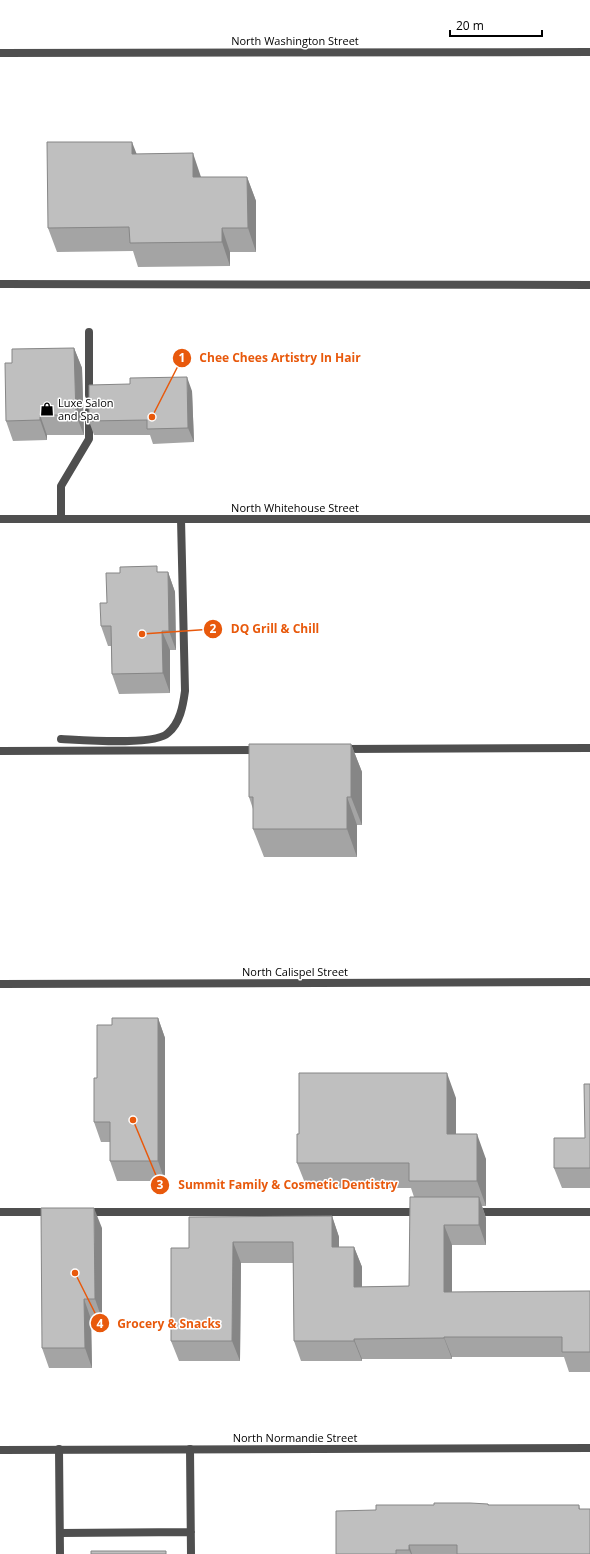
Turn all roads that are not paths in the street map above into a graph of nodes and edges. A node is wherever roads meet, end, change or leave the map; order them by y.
1 (590, 52) edge
2 (0, 53) edge
3 (0, 284) edge
4 (590, 285) edge
5 (89, 332) dead end
6 (0, 519) edge
7 (61, 519) junction
8 (181, 519) junction
9 (590, 519) edge
10 (61, 740) dead end
11 (590, 748) edge
12 (337, 749) edge
13 (266, 750) edge
14 (0, 751) edge
15 (590, 982) edge
16 (0, 984) edge
17 (0, 1212) edge
18 (59, 1212) edge
19 (74, 1212) edge
20 (432, 1212) edge
21 (464, 1212) edge
22 (590, 1212) edge
23 (590, 1448) edge
24 (59, 1449) junction
25 (190, 1449) junction
26 (0, 1450) edge
27 (190, 1532) junction
28 (60, 1533) junction
29 (60, 1554) edge
30 (191, 1554) edge

1 - 2 street, North Washington Street
3 - 4 street
5 - 7 street
6 - 7 street, North Whitehouse Street
7 - 8 street, North Whitehouse Street
8 - 9 street, North Whitehouse Street
8 - 10 street
11 - 12 street
13 - 14 street
15 - 16 street, North Calispel Street
17 - 18 street
19 - 20 street
21 - 22 street
23 - 25 street, North Normandie Street
24 - 25 street, North Normandie Street
24 - 26 street, North Normandie Street
24 - 28 street
25 - 27 street
27 - 28 street
27 - 30 street
28 - 29 street

